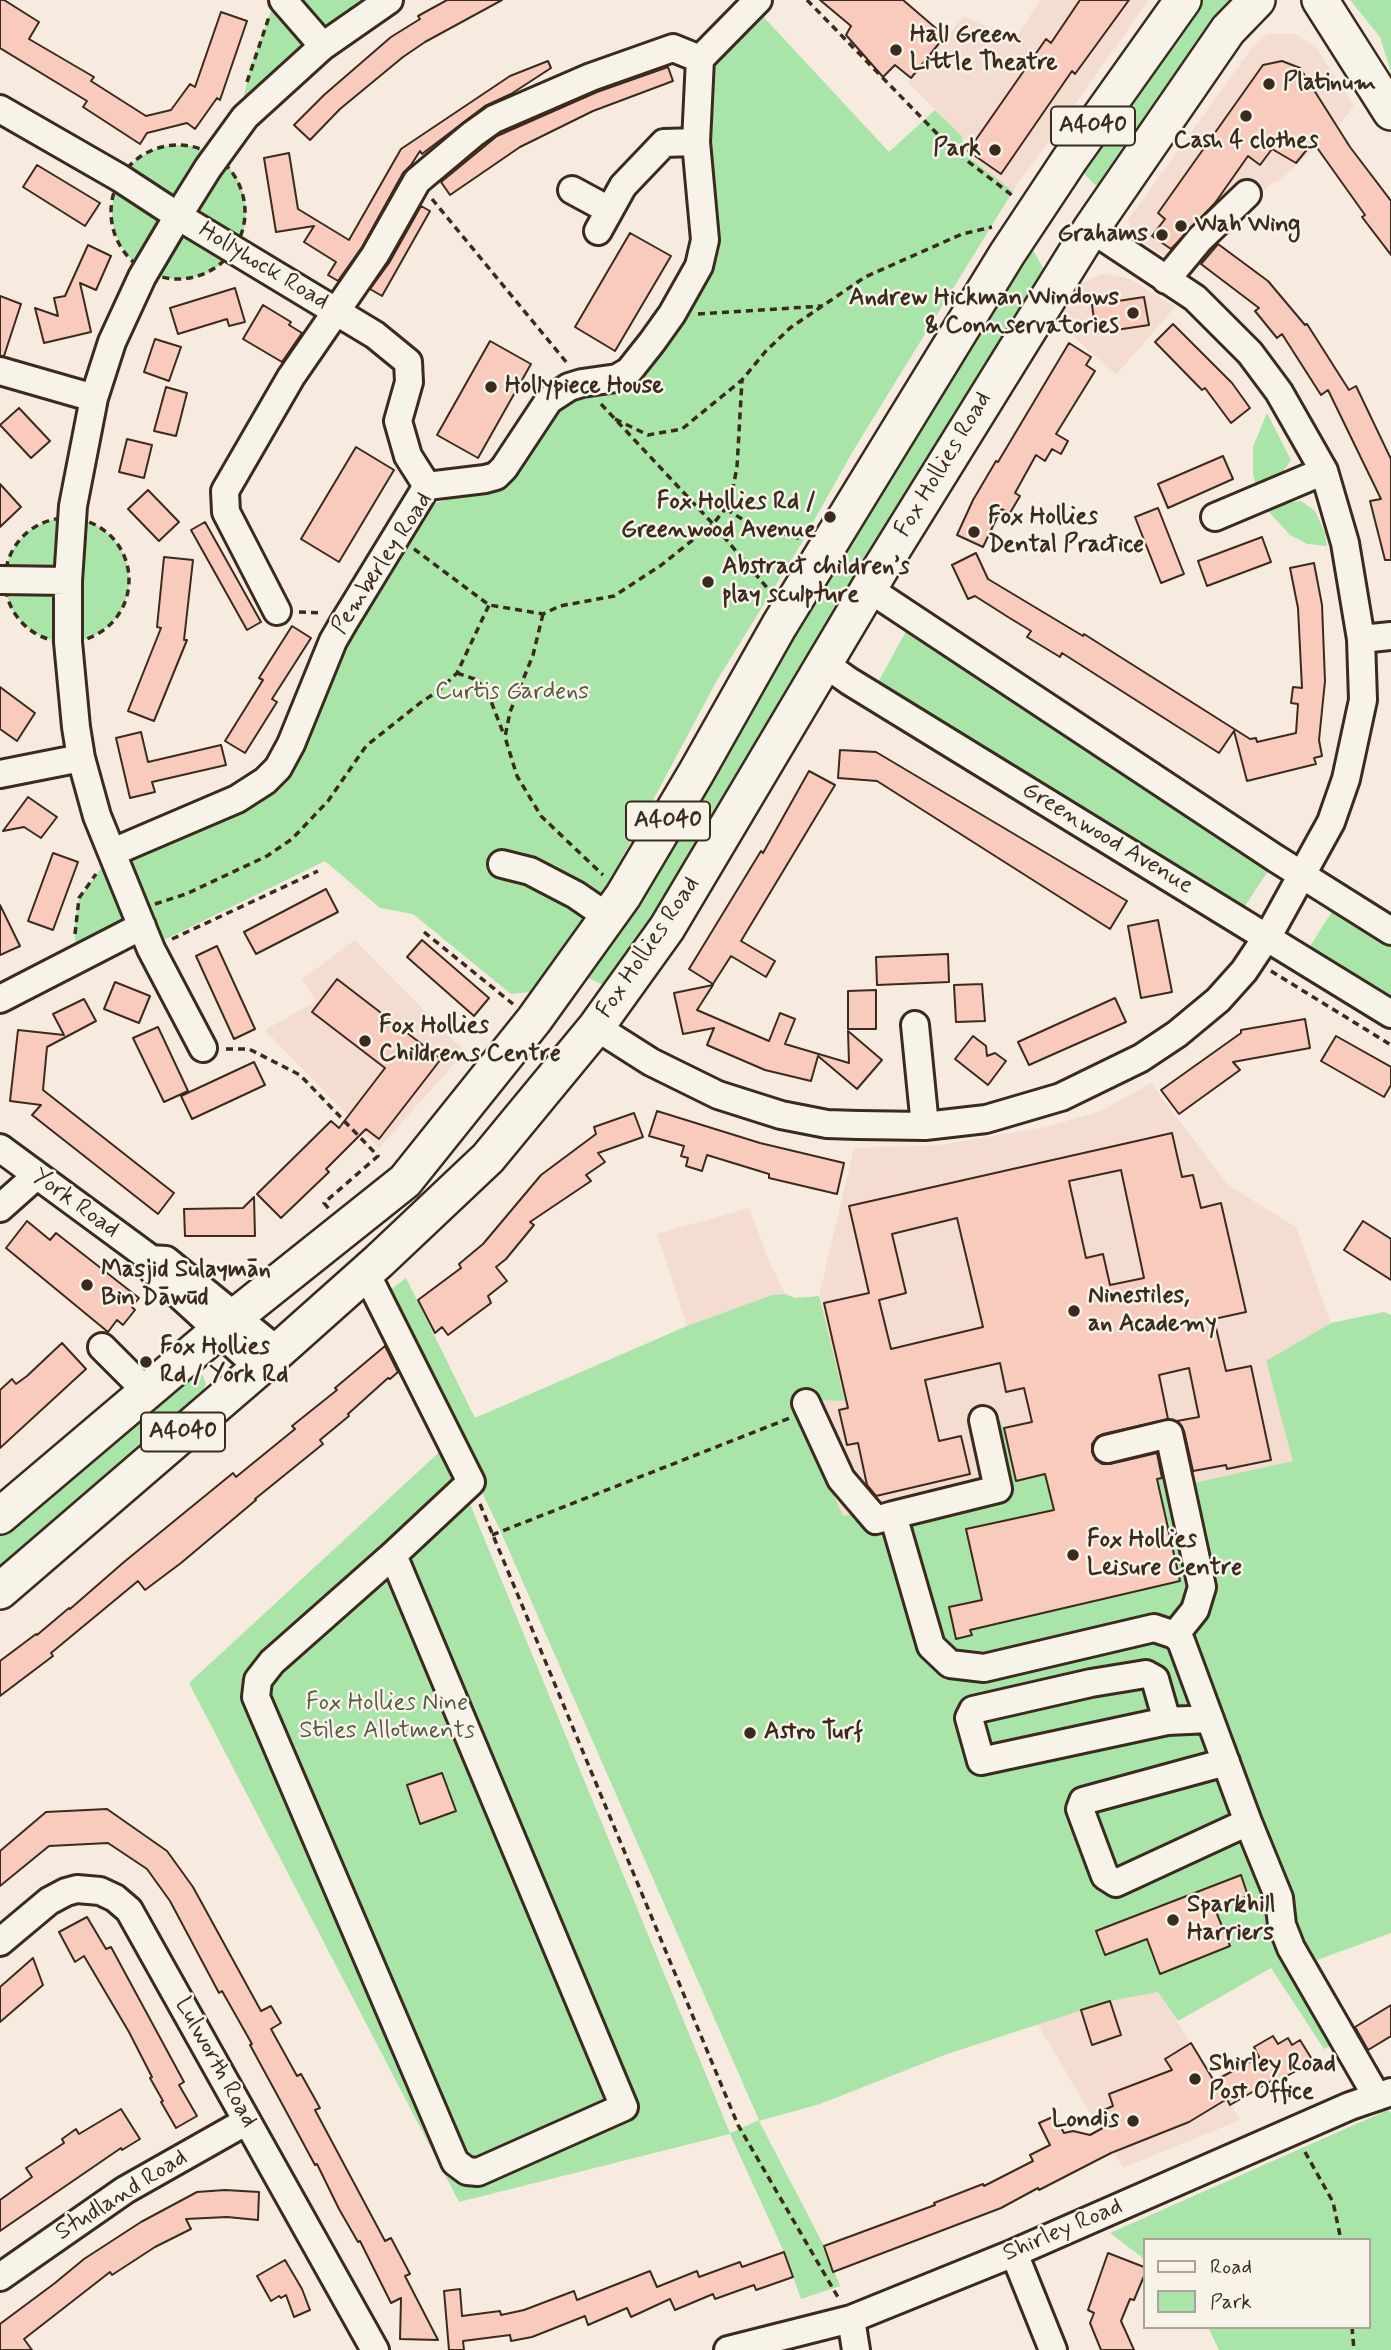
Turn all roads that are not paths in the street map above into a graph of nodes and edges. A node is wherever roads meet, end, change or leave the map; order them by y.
1 (389, 0) edge
2 (758, 0) edge
3 (1183, 0) edge
4 (1256, 0) edge
5 (1320, 0) edge
6 (277, 6) edge
7 (323, 46) junction
8 (701, 59) junction
9 (0, 109) edge
10 (1391, 112) edge
11 (696, 142) junction
12 (572, 190) dead end
13 (1247, 194) dead end
14 (1032, 196) junction
15 (178, 216) junction
16 (1091, 229) junction
17 (1166, 279) junction
18 (337, 312) junction
19 (0, 371) edge
20 (94, 398) junction
21 (1324, 471) junction
22 (427, 486) junction
23 (1215, 517) dead end
24 (0, 580) edge
25 (68, 581) junction
26 (869, 589) junction
27 (277, 611) road end
28 (1391, 636) edge
29 (1361, 639) junction
30 (825, 664) junction
31 (81, 758) junction
32 (0, 774) edge
33 (113, 852) junction
34 (502, 864) dead end
35 (1302, 876) junction
36 (616, 906) junction
37 (143, 928) junction
38 (1391, 931) edge
39 (1266, 937) junction
40 (554, 992) junction
41 (0, 999) edge
42 (1391, 1014) edge
43 (915, 1026) dead end
44 (596, 1027) junction
45 (203, 1048) road end
46 (925, 1126) junction
47 (0, 1148) edge
48 (36, 1176) junction
49 (0, 1208) edge
50 (366, 1273) junction
51 (229, 1323) junction
52 (102, 1347) dead end
53 (269, 1359) junction
54 (147, 1392) junction
55 (808, 1408) road end
56 (983, 1420) dead end
57 (1107, 1449) dead end
58 (893, 1515) junction
59 (0, 1516) edge
60 (393, 1555) junction
61 (0, 1591) edge
62 (1175, 1635) junction
63 (1210, 1719) junction
64 (1167, 1721) junction
65 (1226, 1762) junction
66 (1248, 1822) junction
67 (0, 1942) edge
68 (1384, 2094) edge
69 (247, 2121) junction
70 (1014, 2253) junction
71 (0, 2277) edge
72 (850, 2319) junction
73 (374, 2350) edge
74 (728, 2350) edge
75 (856, 2350) edge
76 (1053, 2350) edge

1 - 7 street
2 - 8 street
3 - 14 main road, Fox Hollies Road / A4040
4 - 16 main road, Fox Hollies Road / A4040
5 - 10 main road
6 - 7 street
7 - 15 street
8 - 11 street, Pemberley Road
8 - 18 street
9 - 15 street, Hollyhock Road
11 - 12 street
11 - 22 street, Pemberley Road
13 - 17 street
14 - 16 main road
14 - 36 main road, Fox Hollies Road / A4040
15 - 18 street, Hollyhock Road
15 - 20 street
16 - 17 street
16 - 26 main road, Fox Hollies Road / A4040
17 - 21 street
18 - 22 street, Hollyhock Road
18 - 27 street
19 - 20 street
20 - 25 street
21 - 23 street
21 - 29 street
22 - 33 street, Pemberley Road
24 - 25 street
25 - 31 street
26 - 30 main road, Fox Hollies Road / A4040
26 - 35 street
28 - 29 street
29 - 35 street
30 - 39 street, Greenwood Avenue
30 - 44 main road, Fox Hollies Road / A4040
31 - 32 street
31 - 33 street
33 - 37 street
34 - 36 street
35 - 38 street
35 - 39 street
36 - 40 main road, Fox Hollies Road / A4040
37 - 41 street
37 - 45 street
39 - 42 street, Greenwood Avenue
39 - 46 street
40 - 44 main road
40 - 51 main road, Fox Hollies Road / A4040
43 - 46 street
44 - 46 street
44 - 50 main road, Fox Hollies Road / A4040
47 - 48 street, York Road
48 - 49 street
48 - 51 street, York Road
50 - 53 main road, Fox Hollies Road / A4040
50 - 60 street
51 - 53 street, York Road
51 - 54 main road, Fox Hollies Road / A4040
52 - 54 street
53 - 61 main road, Fox Hollies Road / A4040
54 - 59 main road, Fox Hollies Road / A4040
55 - 58 street
56 - 58 street
57 - 62 street
58 - 62 street
60 - 60 street
62 - 63 street
63 - 64 street
63 - 65 street
64 - 64 street
65 - 66 street
65 - 66 street
66 - 68 street
67 - 69 street, Lulworth Road
68 - 70 street, Shirley Road
69 - 71 street, Studland Road
69 - 73 street, Lulworth Road
70 - 72 street, Shirley Road
70 - 76 street
72 - 74 street, Shirley Road
72 - 75 street

